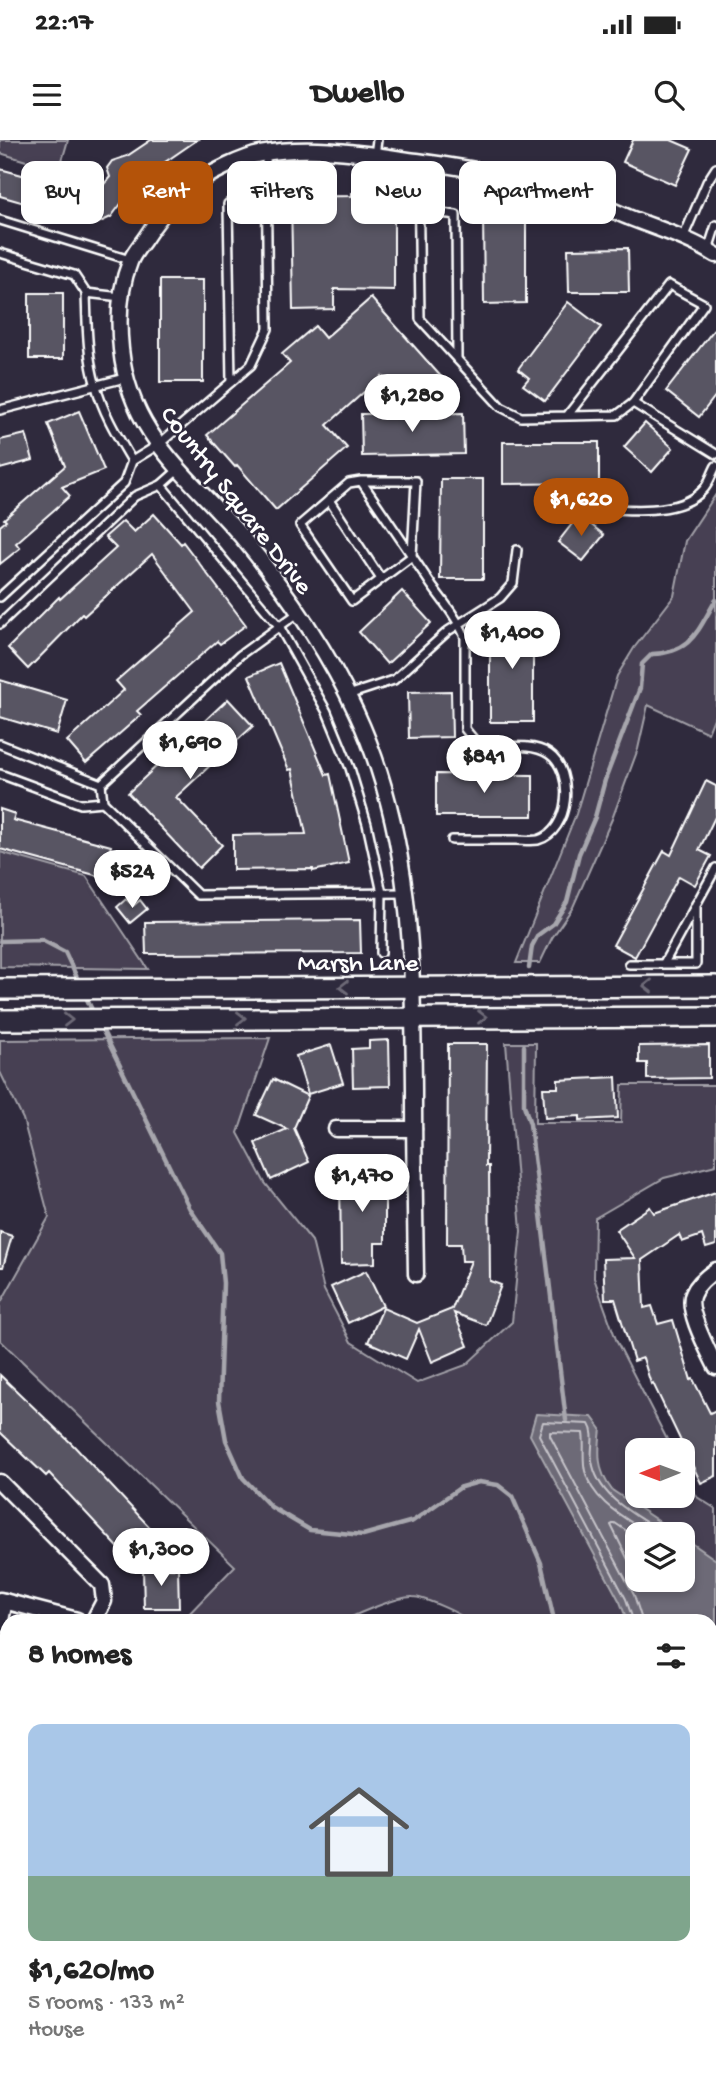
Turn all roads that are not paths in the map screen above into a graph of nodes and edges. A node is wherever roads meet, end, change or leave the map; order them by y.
1 (376, 147) edge
2 (276, 148) edge
3 (418, 161) edge
4 (445, 164) edge
5 (716, 168) edge
6 (445, 214) edge
7 (0, 220) edge
8 (228, 224) edge
9 (267, 224) edge
10 (419, 224) edge
11 (716, 225) edge
12 (683, 238) junction
13 (0, 253) edge
14 (712, 253) edge
15 (130, 260) junction
16 (86, 293) junction
17 (121, 297) junction
18 (457, 360) junction
19 (125, 378) junction
20 (231, 382) junction
21 (95, 386) junction
22 (633, 403) junction
23 (0, 410) edge
24 (567, 416) junction
25 (158, 445) junction
26 (716, 454) edge
27 (132, 461) junction
28 (716, 466) edge
29 (179, 469) junction
30 (362, 481) junction
31 (161, 485) junction
32 (329, 500) junction
33 (593, 507) dead end
34 (517, 550) dead end
35 (412, 556) junction
36 (381, 579) junction
37 (0, 597) edge
38 (298, 612) junction
39 (0, 624) edge
40 (460, 624) junction
41 (279, 626) junction
42 (347, 696) junction
43 (0, 744) edge
44 (0, 774) edge
45 (101, 784) junction
46 (103, 802) junction
47 (452, 840) dead end
48 (716, 868) edge
49 (382, 893) junction
50 (407, 893) junction
51 (696, 904) junction
52 (381, 953) dead end
53 (664, 963) junction
54 (629, 964) dead end
55 (716, 986) edge
56 (412, 987) junction
57 (0, 989) edge
58 (414, 1017) junction
59 (716, 1017) edge
60 (0, 1020) edge
61 (336, 1129) dead end
62 (414, 1129) junction
63 (716, 1270) edge
64 (416, 1274) dead end
65 (716, 1367) edge
66 (0, 1482) edge
67 (3, 1600) edge
68 (55, 1614) edge
69 (97, 1614) edge

1 - 2 street, Country Square Drive
1 - 3 street, Country Square Drive
2 - 15 street, Country Square Drive
4 - 12 street, Country Square Drive
5 - 12 lane
6 - 18 lane
7 - 15 lane
8 - 20 lane
9 - 20 lane
10 - 18 lane
11 - 14 lane
12 - 14 street, Country Square Drive
13 - 16 lane
15 - 17 street, Country Square Drive
16 - 17 lane
16 - 21 lane
17 - 19 street, Country Square Drive
18 - 24 lane
19 - 21 lane
19 - 25 street, Country Square Drive
20 - 25 lane
21 - 23 lane
21 - 27 lane
22 - 24 lane
22 - 24 lane
22 - 26 lane
25 - 27 lane
25 - 29 street, Country Square Drive
27 - 37 lane
28 - 33 lane
29 - 31 lane
29 - 38 street, Country Square Drive
30 - 32 lane
30 - 35 lane
30 - 35 lane
31 - 39 lane
31 - 41 lane
32 - 36 lane
32 - 36 lane
34 - 40 lane
35 - 36 lane
35 - 40 lane
38 - 41 lane
38 - 42 street, Country Square Drive
40 - 42 lane
40 - 47 lane
41 - 45 lane
41 - 49 lane
42 - 50 street, Country Square Drive
43 - 45 lane
44 - 46 lane
45 - 46 lane
46 - 49 lane
48 - 51 lane
49 - 50 lane
49 - 52 lane
50 - 56 street, Country Square Drive
51 - 53 lane
51 - 53 lane
53 - 54 lane
55 -> 56 main road, Marsh Lane
56 -> 57 main road, Marsh Lane
56 - 58 street, Country Square Drive
58 -> 59 main road
60 -> 58 main road
58 - 62 street, Country Square Drive
61 - 62 street
62 - 64 street, Country Square Drive
63 - 65 street
66 - 69 street
67 - 68 street

